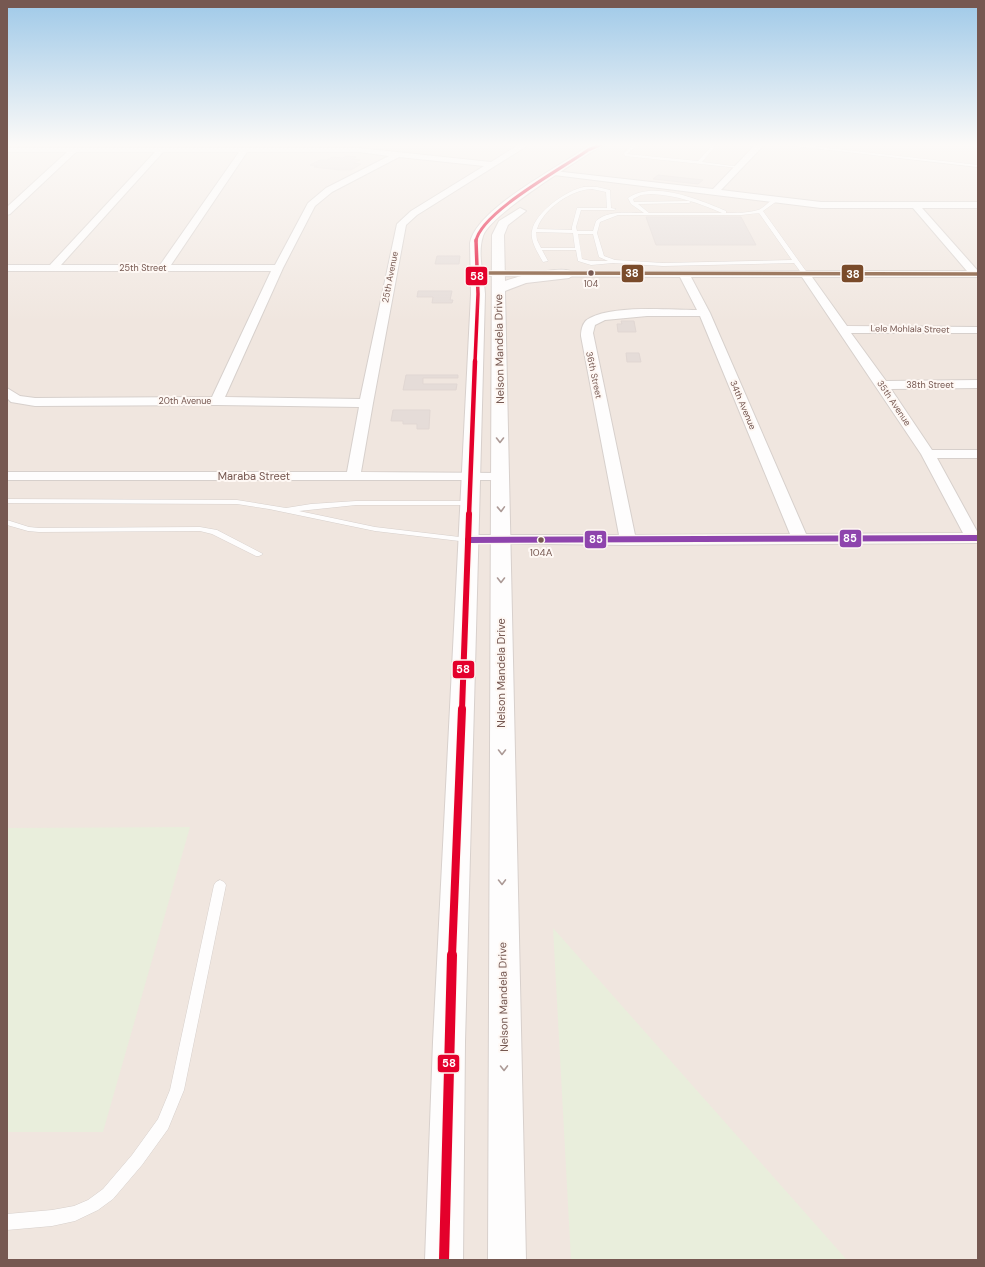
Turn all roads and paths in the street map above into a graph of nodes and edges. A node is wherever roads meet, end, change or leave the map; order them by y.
1 (17, 203) edge
2 (112, 203) edge
3 (208, 203) edge
4 (312, 203) edge
5 (430, 203) edge
6 (512, 203) edge
7 (558, 203) edge
8 (577, 203) dead end
9 (609, 203) edge
10 (633, 203) edge
11 (704, 203) edge
12 (771, 203) edge
13 (808, 203) edge
14 (529, 204) dead end
15 (915, 205) junction
16 (978, 205) edge
17 (579, 209) junction
18 (609, 209) junction
19 (641, 209) junction
20 (760, 211) junction
21 (7, 212) edge
22 (648, 213) junction
23 (729, 214) junction
24 (741, 214) junction
25 (754, 218) dead end
26 (761, 219) dead end
27 (768, 221) junction
28 (534, 230) junction
29 (575, 232) junction
30 (595, 232) junction
31 (539, 248) junction
32 (578, 250) junction
33 (545, 261) dead end
34 (795, 261) junction
35 (611, 262) junction
36 (7, 268) edge
37 (53, 268) junction
38 (164, 268) junction
39 (278, 268) junction
40 (477, 273) junction
41 (569, 274) joint
42 (684, 274) junction
43 (805, 274) junction
44 (976, 274) edge
45 (498, 281) junction
46 (704, 313) junction
47 (843, 328) junction
48 (978, 330) edge
49 (978, 384) edge
50 (882, 385) junction
51 (7, 392) edge
52 (218, 401) junction
53 (366, 403) junction
54 (928, 454) junction
55 (978, 454) edge
56 (7, 476) edge
57 (353, 476) junction
58 (470, 477) junction
59 (501, 477) junction
60 (7, 501) edge
61 (469, 502) junction
62 (286, 511) junction
63 (7, 522) edge
64 (800, 538) junction
65 (976, 538) edge
66 (468, 540) junction
67 (628, 540) junction
68 (502, 541) junction
69 (259, 554) dead end
70 (220, 885) dead end
71 (7, 1222) edge
72 (444, 1260) edge
73 (507, 1260) edge

1 - 21 street
2 - 37 street
3 - 38 street
4 - 39 street
5 - 53 street, 25th Avenue
6 - 40 main road, Nelson Mandela Drive
7 - 28 lane
8 - 17 lane
9 - 18 lane
10 - 19 lane
11 - 23 lane
12 - 20 lane
13 - 15 street
14 - 45 main road, Nelson Mandela Drive
15 - 16 street
15 - 44 street
17 - 18 lane
17 - 29 lane
18 - 19 lane
19 - 22 lane
20 - 24 lane
20 - 27 lane
22 - 23 lane
22 - 30 lane
23 - 24 lane
24 - 25 lane
26 - 27 lane
27 - 34 lane
28 - 29 lane
28 - 31 lane
29 - 30 lane
29 - 32 lane
30 - 35 lane
31 - 32 lane
31 - 33 lane
32 - 35 lane
34 - 35 lane
34 - 43 lane
36 - 37 street, 25th Street
37 - 38 street, 25th Street
38 - 39 street, 25th Street
39 - 52 street
40 - 45 street
40 - 58 main road, Nelson Mandela Drive
41 - 42 street
41 - 45 main road
42 - 43 street
42 - 46 street, 34th Avenue
43 - 44 street
43 - 47 street, 35th Avenue
45 -> 59 main road, Nelson Mandela Drive
46 - 64 street, 34th Avenue
46 - 67 street, 36th Street
47 - 48 street, Lele Mohlala Street
47 - 50 street, 35th Avenue
49 - 50 street, 38th Street
50 - 54 street, 35th Avenue
51 - 52 street, 20th Avenue
52 - 53 street, 20th Avenue
53 - 57 street, 25th Avenue
54 - 55 street
54 - 65 street, 35th Avenue
56 - 57 street, Maraba Street
57 - 58 street, Maraba Street
58 - 59 street, Maraba Street
58 - 61 main road, Nelson Mandela Drive
59 -> 68 main road, Nelson Mandela Drive
60 - 62 lane
61 - 62 lane
61 - 66 main road, Nelson Mandela Drive
62 - 66 lane
63 - 69 lane
64 - 65 street
64 - 67 street
66 - 68 street
66 - 72 main road, Nelson Mandela Drive
67 - 68 street
68 -> 73 main road, Nelson Mandela Drive
70 - 71 lane

